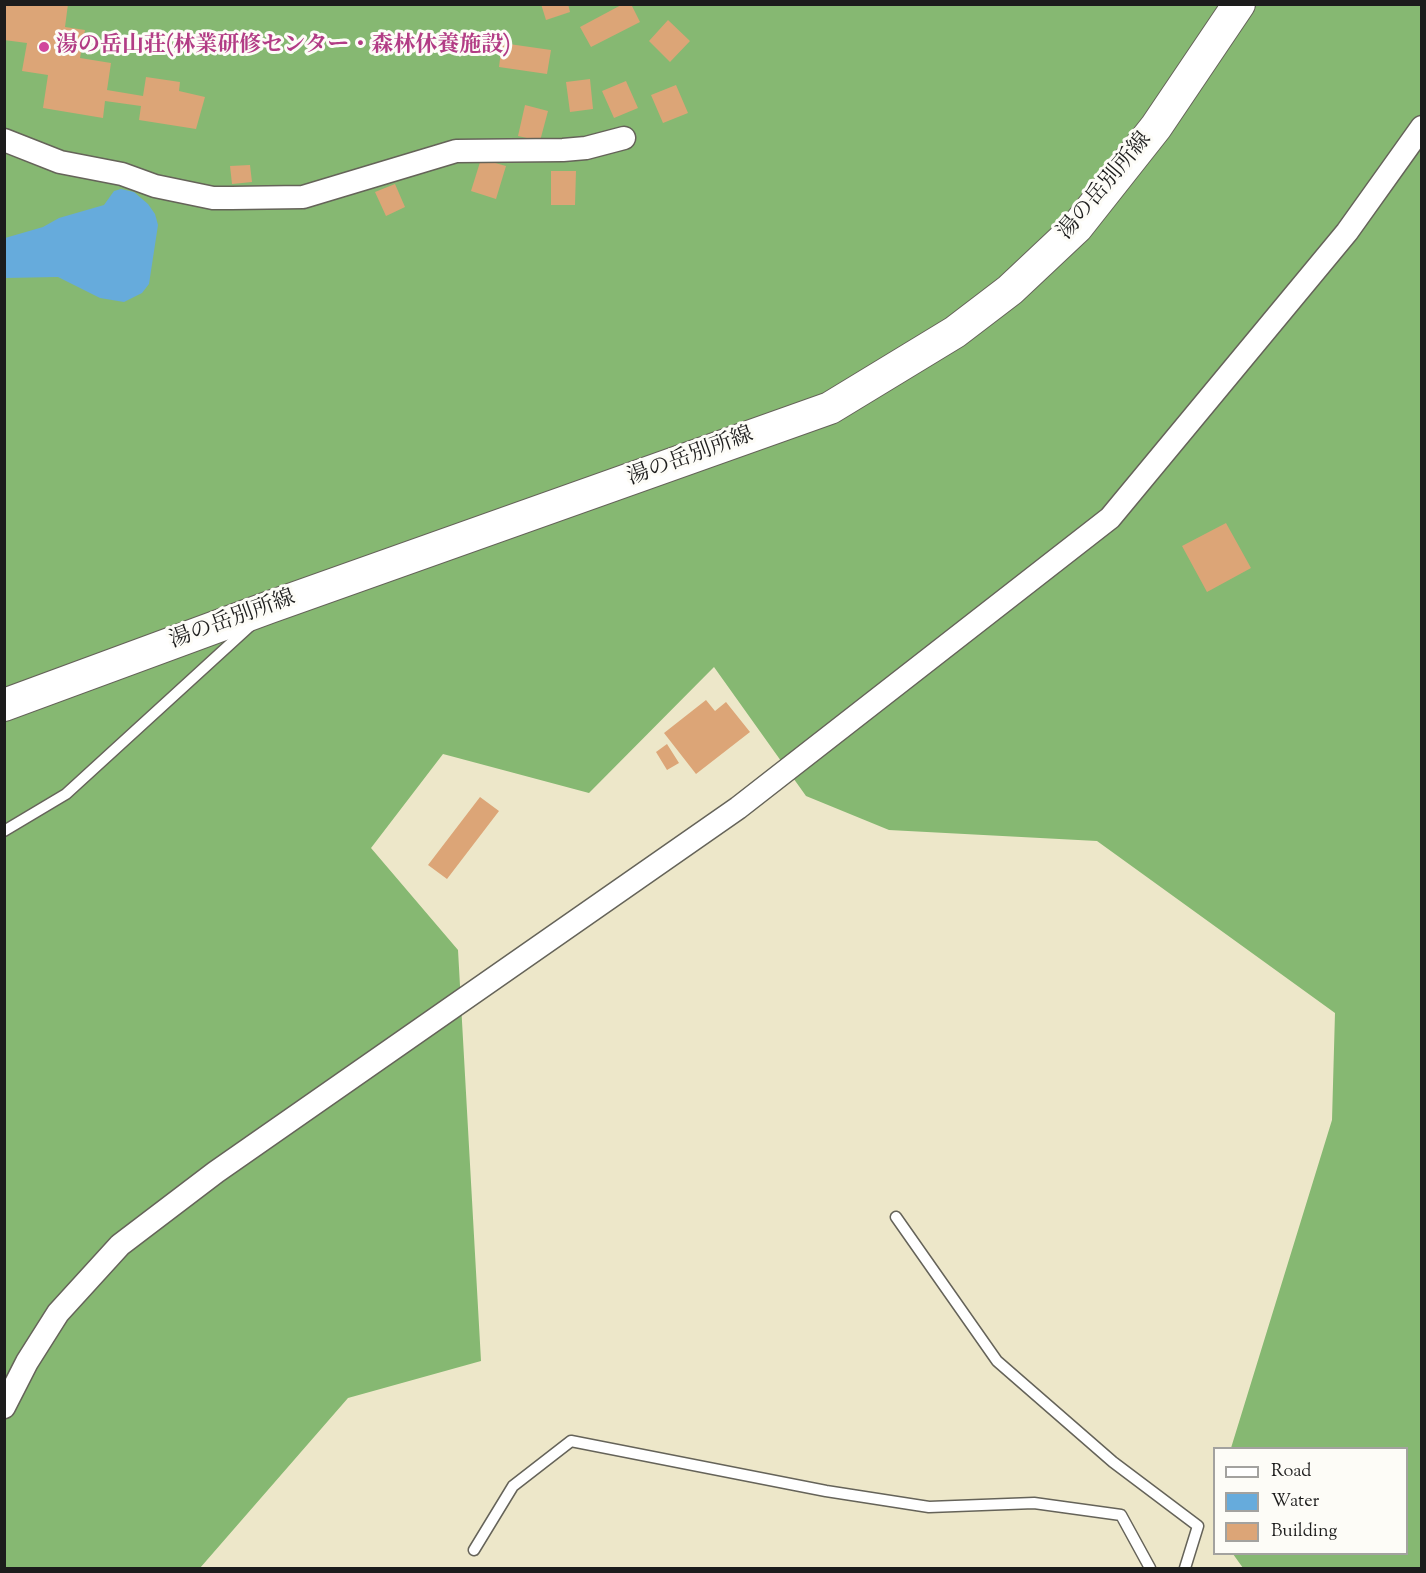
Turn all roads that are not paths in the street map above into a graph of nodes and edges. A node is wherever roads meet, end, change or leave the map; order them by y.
1 (1239, 4) edge
2 (1422, 127) edge
3 (624, 138) dead end
4 (4, 140) edge
5 (270, 607) junction
6 (4, 705) edge
7 (4, 831) edge
8 (896, 1217) dead end
9 (4, 1407) edge
10 (474, 1550) dead end
11 (1150, 1569) edge
12 (1185, 1569) edge

1 - 5 main road, 湯の岳別所線
2 - 9 street
3 - 4 street
5 - 6 main road, 湯の岳別所線
5 - 7 lane
8 - 12 lane
10 - 11 lane

